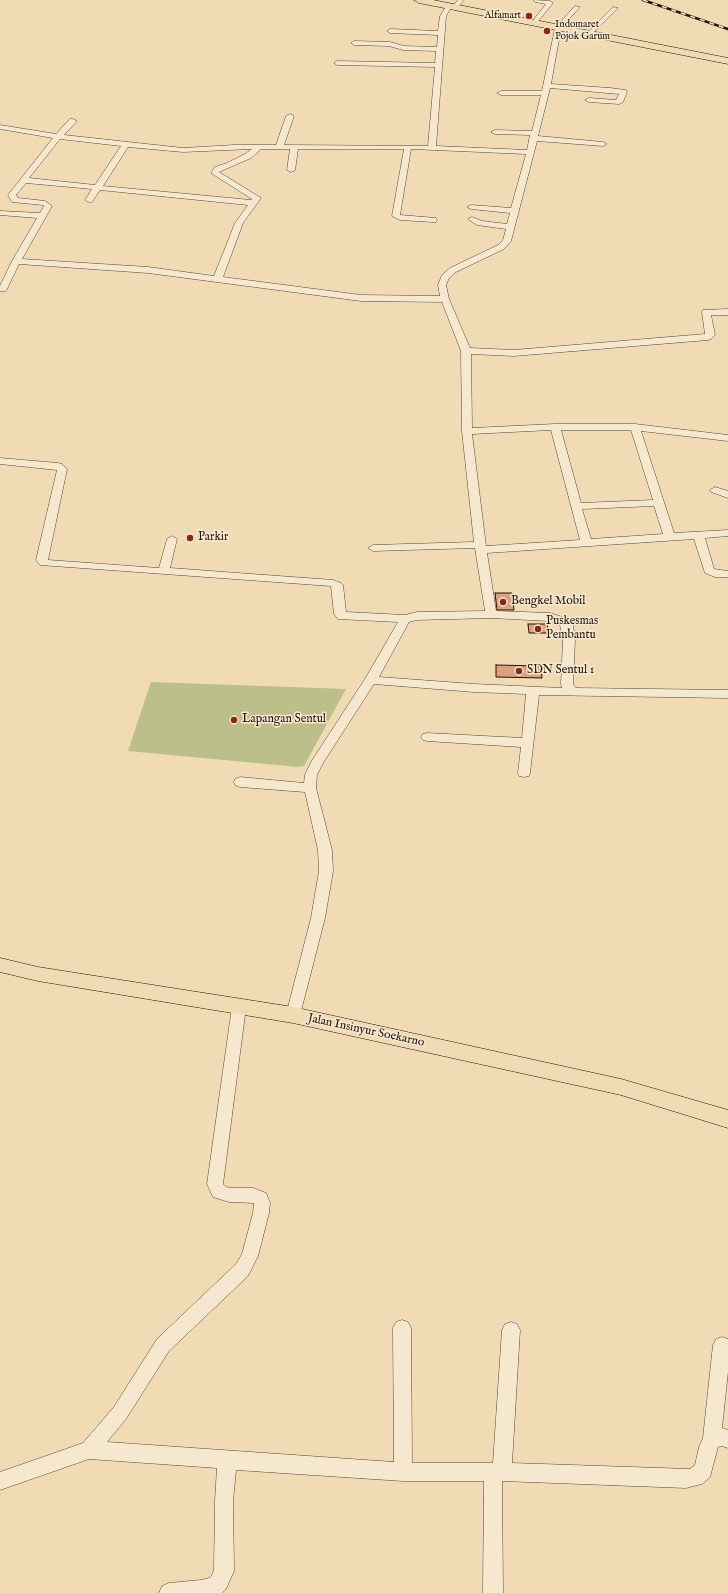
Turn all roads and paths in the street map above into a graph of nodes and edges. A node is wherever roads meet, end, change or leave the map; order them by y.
1 (419, 0) edge
2 (537, 1) dead end
3 (551, 2) edge
4 (455, 4) edge
5 (578, 7) dead end
6 (615, 8) dead end
7 (534, 22) junction
8 (558, 28) junction
9 (390, 31) dead end
10 (441, 33) junction
11 (588, 34) junction
12 (354, 43) dead end
13 (440, 49) junction
14 (728, 61) edge
15 (337, 63) dead end
16 (439, 65) junction
17 (548, 81) junction
18 (501, 93) dead end
19 (589, 100) dead end
20 (290, 116) dead end
21 (73, 121) dead end
22 (0, 127) edge
23 (495, 132) dead end
24 (534, 135) junction
25 (58, 137) junction
26 (126, 144) junction
27 (603, 144) dead end
28 (260, 147) junction
29 (408, 147) junction
30 (279, 148) junction
31 (294, 148) junction
32 (432, 148) junction
33 (530, 152) junction
34 (291, 170) dead end
35 (24, 180) junction
36 (98, 186) junction
37 (89, 200) dead end
38 (253, 203) junction
39 (471, 207) dead end
40 (515, 211) junction
41 (0, 213) edge
42 (42, 216) junction
43 (472, 219) dead end
44 (433, 220) dead end
45 (511, 227) junction
46 (16, 261) junction
47 (218, 278) junction
48 (3, 289) dead end
49 (445, 299) junction
50 (728, 312) edge
51 (466, 350) junction
52 (555, 427) junction
53 (635, 427) junction
54 (467, 431) junction
55 (728, 438) edge
56 (0, 461) edge
57 (715, 490) dead end
58 (728, 495) edge
59 (658, 503) junction
60 (577, 506) junction
61 (728, 533) edge
62 (669, 536) junction
63 (699, 536) junction
64 (172, 539) dead end
65 (586, 542) junction
66 (480, 547) junction
67 (373, 548) dead end
68 (164, 570) junction
69 (728, 574) edge
70 (491, 614) junction
71 (405, 619) junction
72 (371, 680) junction
73 (533, 690) junction
74 (574, 692) junction
75 (728, 694) edge
76 (427, 737) dead end
77 (528, 743) junction
78 (524, 773) dead end
79 (240, 782) dead end
80 (310, 788) junction
81 (0, 965) edge
82 (239, 1007) junction
83 (293, 1014) junction
84 (728, 1119) edge
85 (402, 1328) dead end
86 (511, 1330) dead end
87 (722, 1345) dead end
88 (720, 1439) edge
89 (89, 1450) junction
90 (227, 1459) junction
91 (403, 1472) junction
92 (497, 1473) junction
93 (0, 1480) edge
94 (169, 1593) edge
95 (493, 1593) edge

1 - 4 highway
2 - 3 street
3 - 7 street
4 - 7 highway
4 - 10 street
5 - 8 street
6 - 11 street
7 - 8 highway
8 - 11 highway
8 - 17 street
9 - 10 street
10 - 13 street
11 - 14 highway
12 - 13 street
13 - 16 street
15 - 16 street
16 - 32 street
17 - 18 street
17 - 19 street
17 - 24 street
20 - 30 street
21 - 25 street
22 - 25 street
23 - 24 street
24 - 27 street
24 - 33 street
25 - 26 street
25 - 35 street
26 - 28 street
26 - 36 street
28 - 30 street
28 - 38 street
29 - 31 street
29 - 32 street
29 - 44 street
30 - 31 street
31 - 34 street
32 - 33 street
33 - 40 street
35 - 36 street
35 - 42 street
36 - 37 street
36 - 38 street
38 - 47 street
39 - 40 street
40 - 45 street
41 - 42 street
42 - 46 street
43 - 45 street
45 - 49 street
46 - 47 street
46 - 48 street
47 - 49 street
49 - 51 street
50 - 51 street
51 - 54 street
52 - 53 street
52 - 54 street
52 - 60 street
53 - 55 street
53 - 59 street
54 - 66 street
56 - 68 street
57 - 58 street
59 - 60 street
59 - 62 street
60 - 65 street
61 - 63 street
62 - 63 street
62 - 65 street
63 - 69 street
64 - 68 street
65 - 66 street
66 - 67 street
66 - 70 street
68 - 71 street
70 - 71 street
70 - 74 street
71 - 72 street
72 - 73 street
72 - 80 street
73 - 74 street
73 - 77 street
74 - 75 street
76 - 77 street
77 - 78 street
79 - 80 street
80 - 83 street
81 - 82 main road, Jalan Insinyur Soekarno
82 - 83 main road, Jalan Insinyur Soekarno
82 - 89 street
83 - 84 main road, Jalan Insinyur Soekarno
85 - 91 street
86 - 92 street
87 - 88 street
88 - 92 street
89 - 90 street
89 - 93 street
90 - 91 street
90 - 94 street
91 - 92 street
92 - 95 street

